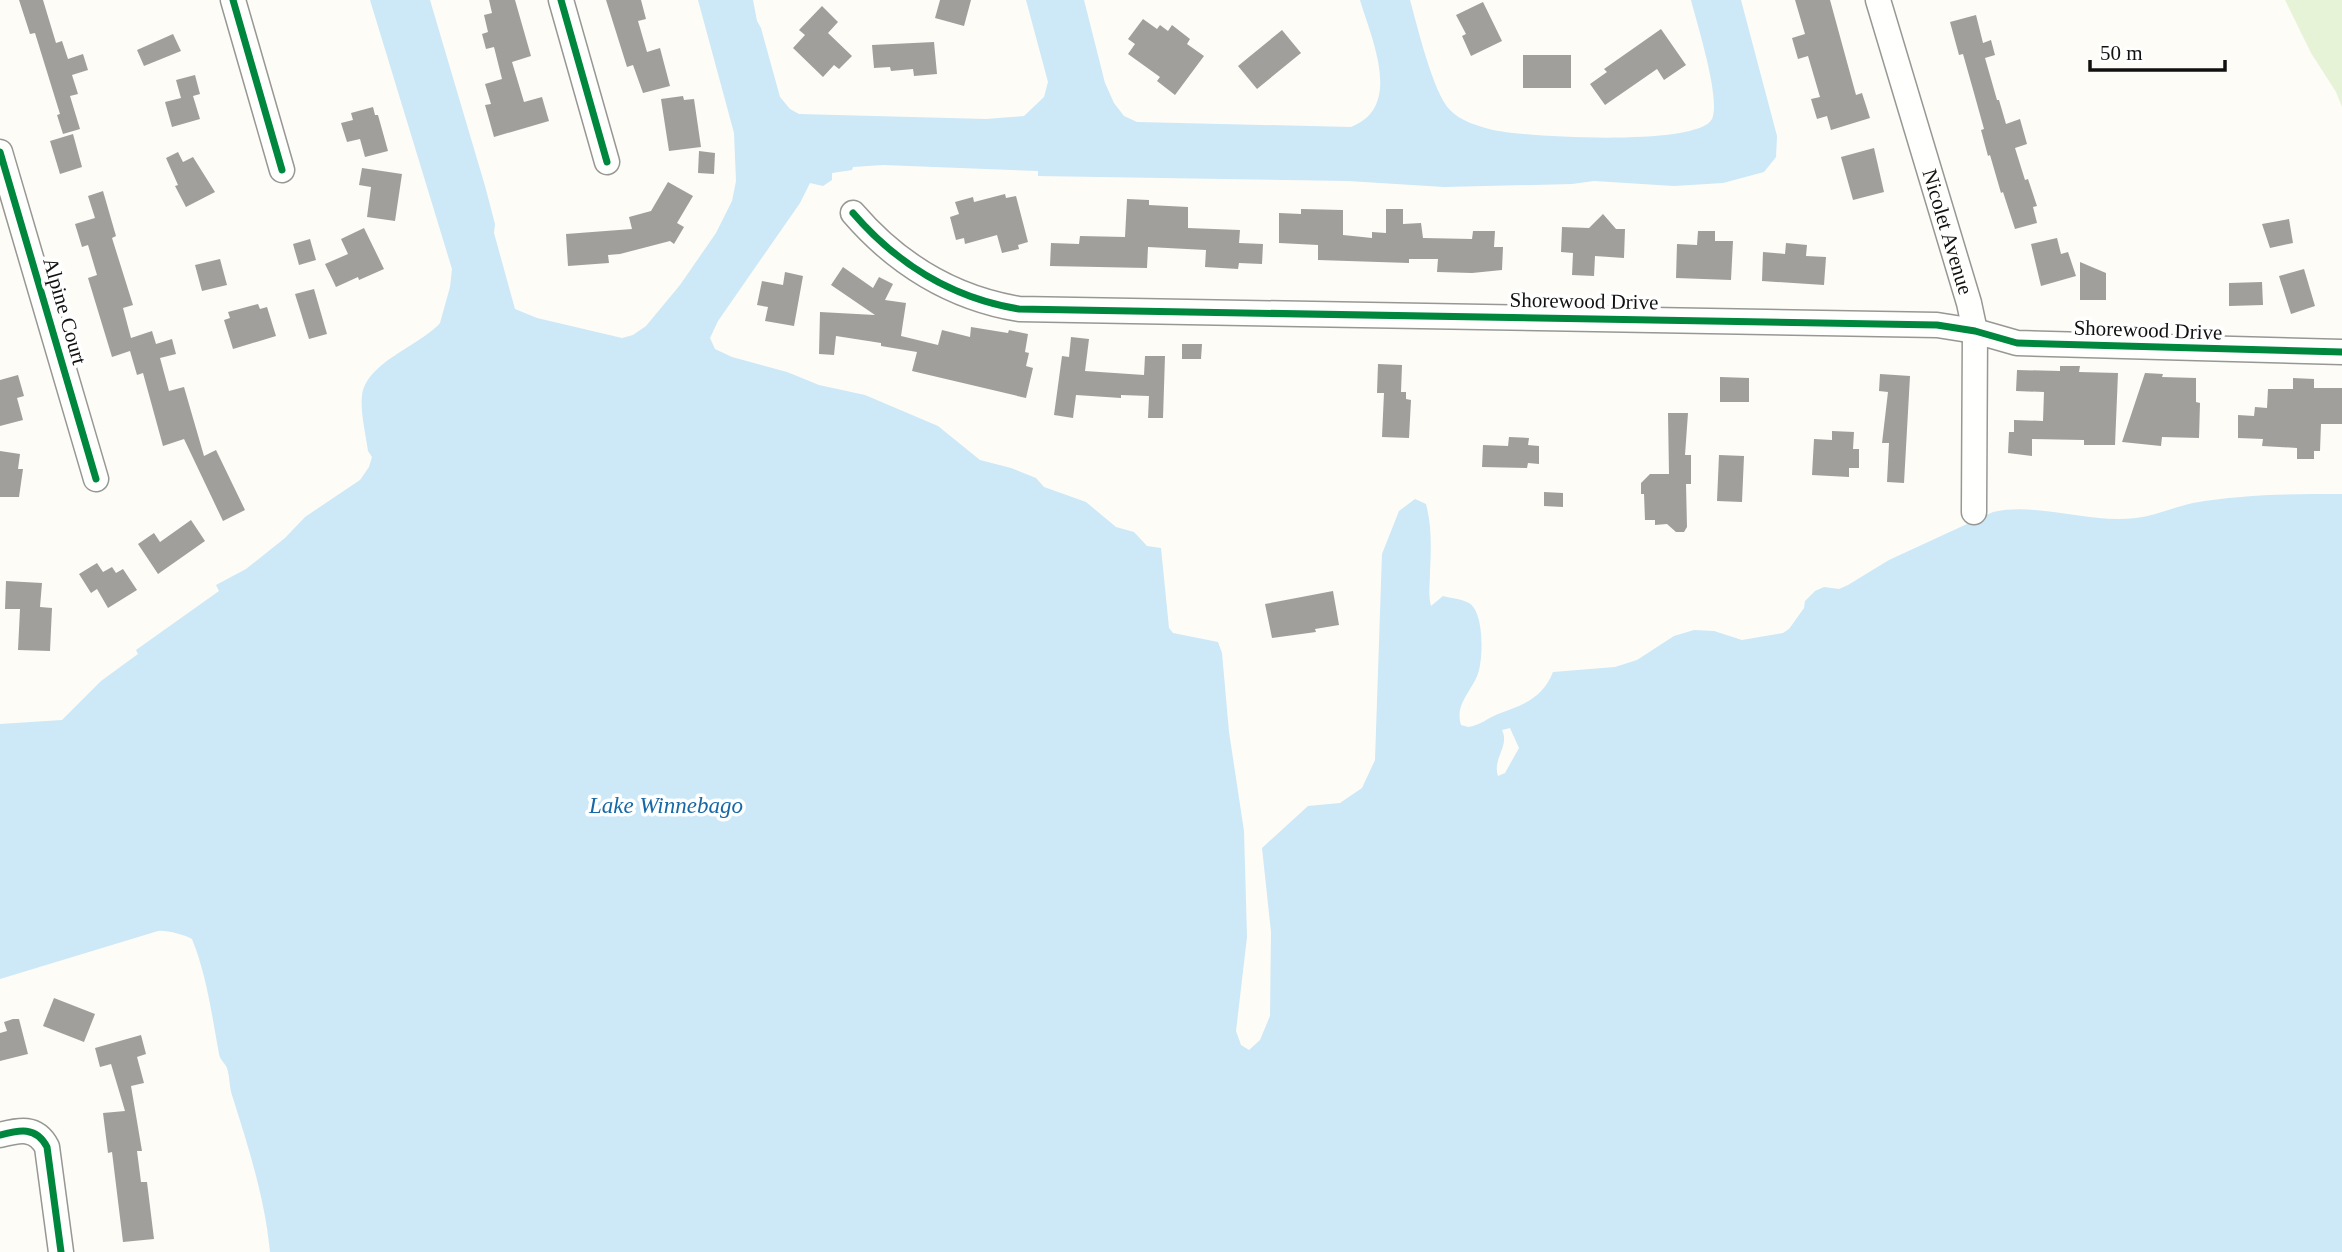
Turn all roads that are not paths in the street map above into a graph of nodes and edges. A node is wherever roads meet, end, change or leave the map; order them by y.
1 (233, 0) edge
2 (561, 0) edge
3 (1878, 0) edge
4 (0, 152) edge
5 (607, 162) dead end
6 (282, 170) dead end
7 (853, 213) dead end
8 (1975, 331) junction
9 (2342, 352) edge
10 (96, 479) dead end
11 (1974, 512) dead end
12 (0, 1135) edge
13 (61, 1252) edge

1 - 6 street
2 - 5 street
3 - 8 street, Nicolet Avenue
4 - 10 street, Alpine Court
7 - 8 street, Shorewood Drive
8 - 9 street, Shorewood Drive
8 - 11 street, Nicolet Avenue
12 - 13 street

